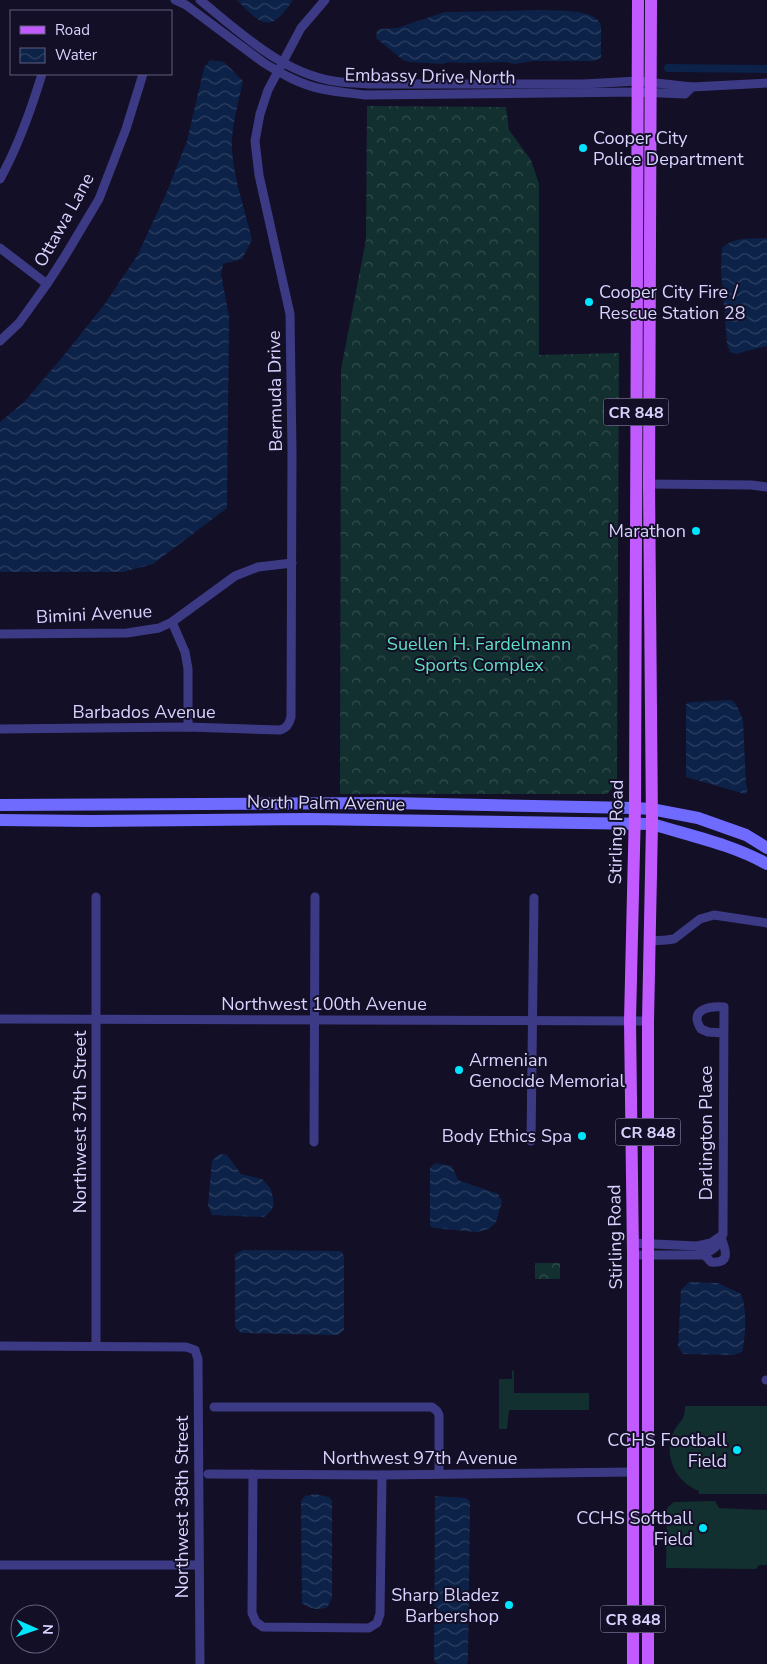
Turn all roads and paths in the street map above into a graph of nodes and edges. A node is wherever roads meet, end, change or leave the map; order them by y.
1 (175, 0) edge
2 (200, 0) edge
3 (325, 0) edge
4 (638, 0) edge
5 (651, 0) edge
6 (281, 67) junction
7 (42, 75) edge
8 (143, 75) edge
9 (767, 83) edge
10 (644, 87) junction
11 (0, 179) edge
12 (0, 248) edge
13 (47, 284) junction
14 (0, 341) edge
15 (649, 484) junction
16 (767, 488) edge
17 (292, 563) junction
18 (172, 622) junction
19 (0, 634) edge
20 (287, 727) joint
21 (188, 728) junction
22 (0, 729) edge
23 (0, 805) edge
24 (170, 805) junction
25 (635, 808) junction
26 (651, 809) junction
27 (0, 820) edge
28 (170, 820) junction
29 (634, 823) junction
30 (652, 824) junction
31 (767, 848) edge
32 (767, 864) edge
33 (96, 897) dead end
34 (315, 897) dead end
35 (534, 898) dead end
36 (767, 923) edge
37 (650, 940) junction
38 (0, 1019) edge
39 (96, 1020) junction
40 (314, 1020) junction
41 (532, 1021) junction
42 (630, 1021) junction
43 (648, 1021) junction
44 (723, 1033) dead end
45 (314, 1142) dead end
46 (531, 1142) dead end
47 (722, 1236) junction
48 (676, 1245) junction
49 (697, 1246) junction
50 (633, 1249) junction
51 (648, 1249) junction
52 (683, 1255) junction
53 (703, 1255) junction
54 (0, 1346) edge
55 (96, 1346) junction
56 (633, 1382) junction
57 (648, 1382) junction
58 (214, 1407) dead end
59 (633, 1472) junction
60 (208, 1474) dead end
61 (253, 1474) junction
62 (439, 1474) junction
63 (382, 1475) junction
64 (0, 1565) edge
65 (198, 1565) junction
66 (633, 1574) junction
67 (648, 1574) junction
68 (200, 1664) edge
69 (633, 1664) edge
70 (648, 1664) edge

1 - 6 street, Embassy Drive North
2 - 6 street, Embassy Drive North
3 - 6 street, Bermuda Drive
4 - 10 main road, Stirling Road / CR 848
5 - 10 main road, Stirling Road / CR 848
6 - 10 street, Embassy Drive North
6 - 17 street, Bermuda Drive
7 - 11 street
8 - 13 street, Ottawa Lane
9 - 10 street, Embassy Drive North
10 - 15 main road, Stirling Road / CR 848
10 - 25 main road, Stirling Road / CR 848
12 - 13 street
13 - 14 street, Ottawa Lane
15 - 16 street
15 - 26 main road, Stirling Road / CR 848
17 - 18 street, Bimini Avenue
17 - 20 street, Bermuda Drive
18 - 19 street, Bimini Avenue
18 - 21 street
20 - 21 street, Barbados Avenue
21 - 22 street, Barbados Avenue
23 - 24 main road, North Palm Avenue
24 - 25 main road, North Palm Avenue
24 - 28 main road
25 - 26 main road, North Palm Avenue
25 - 29 main road, Stirling Road / CR 848
26 - 30 main road, Stirling Road / CR 848
26 - 31 main road, North Palm Avenue
27 - 28 main road, North Palm Avenue
28 - 29 main road, North Palm Avenue
29 - 30 main road, North Palm Avenue
29 - 42 main road, Stirling Road / CR 848
30 - 32 main road, North Palm Avenue
30 - 37 main road, Stirling Road / CR 848
33 - 39 street, Northwest 37th Street
34 - 40 street
35 - 41 street
36 - 37 street
37 - 43 main road, Stirling Road / CR 848
38 - 39 street, Northwest 100th Avenue
39 - 40 street, Northwest 100th Avenue
39 - 55 street, Northwest 37th Street
40 - 41 street, Northwest 100th Avenue
40 - 45 street
41 - 42 street, Northwest 100th Avenue
41 - 46 street
42 - 43 street, Northwest 100th Avenue
42 - 50 main road, Stirling Road / CR 848
43 - 51 main road, Stirling Road / CR 848
44 - 47 street, Darlington Place
47 - 49 street
47 - 53 street
47 - 53 street, Darlington Place
48 - 49 street
48 - 51 street
48 - 52 street
49 - 53 street
50 - 51 street
50 - 56 main road, Stirling Road / CR 848
51 - 52 street
51 - 57 main road, Stirling Road / CR 848
52 - 53 street
54 - 55 street
55 - 65 street, Northwest 38th Street
56 - 57 main road
56 - 59 main road, Stirling Road / CR 848
57 - 67 main road, Stirling Road / CR 848
58 - 62 street
59 - 62 street, Northwest 97th Avenue
59 - 66 main road, Stirling Road / CR 848
60 - 61 street, Northwest 97th Avenue
61 - 63 street, Northwest 97th Avenue
61 - 63 street
62 - 63 street, Northwest 97th Avenue
64 - 65 street
65 - 68 street, Northwest 38th Street
66 - 67 main road
66 - 69 main road, Stirling Road / CR 848
67 - 70 main road, Stirling Road / CR 848

